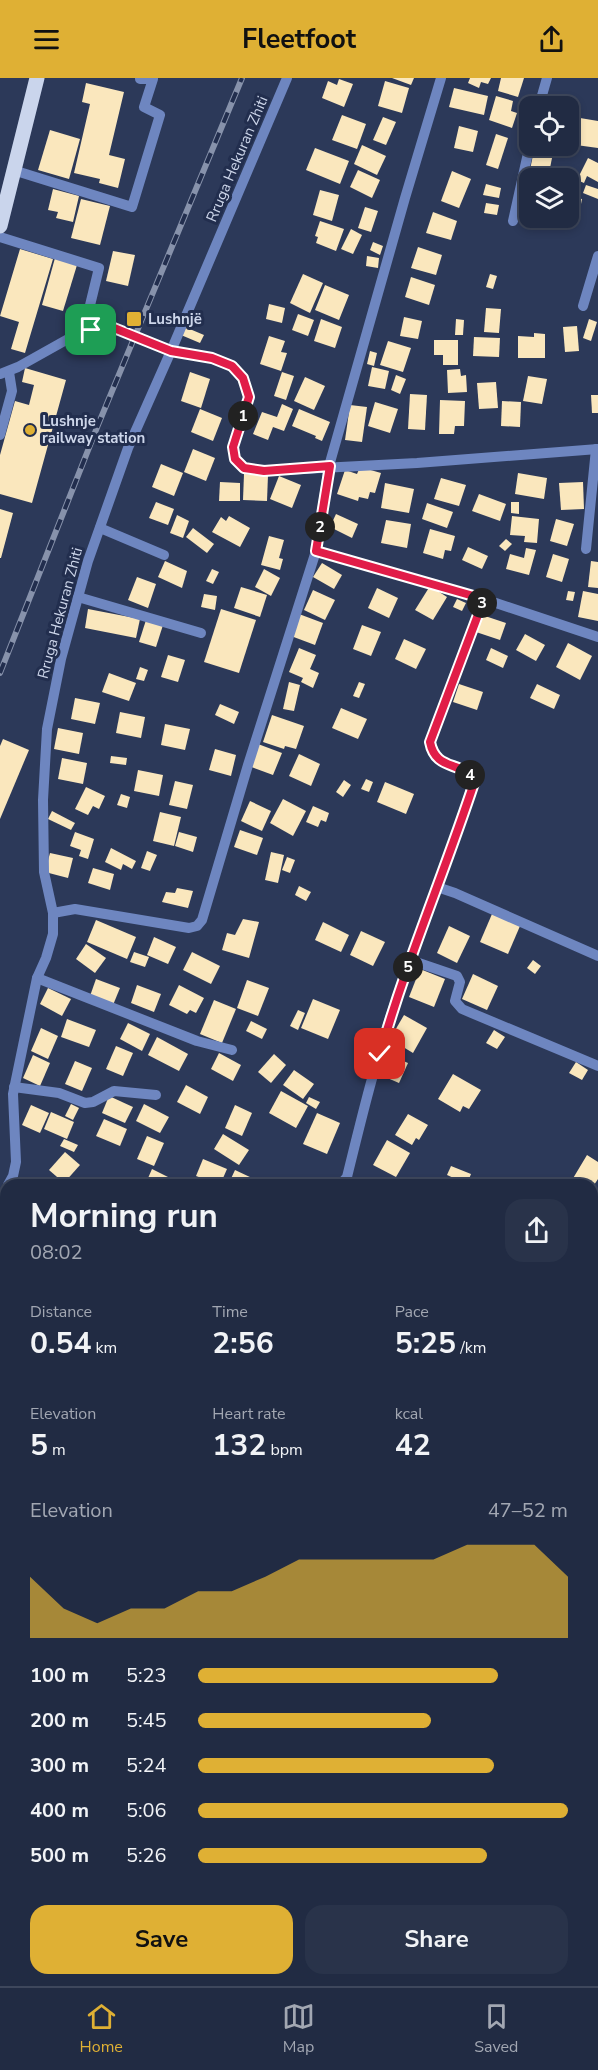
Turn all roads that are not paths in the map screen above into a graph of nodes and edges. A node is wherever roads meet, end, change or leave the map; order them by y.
1 (37, 78) edge
2 (287, 78) edge
3 (441, 78) edge
4 (547, 78) edge
5 (140, 79) edge
6 (542, 96) edge
7 (527, 156) edge
8 (13, 170) junction
9 (513, 221) dead end
10 (0, 226) edge
11 (0, 237) edge
12 (598, 256) edge
13 (583, 306) dead end
14 (84, 330) junction
15 (171, 351) junction
16 (4, 373) edge
17 (0, 435) edge
18 (597, 449) edge
19 (330, 466) junction
20 (100, 528) junction
21 (586, 549) dead end
22 (316, 551) junction
23 (164, 555) dead end
24 (78, 597) junction
25 (484, 599) junction
26 (201, 633) dead end
27 (598, 637) edge
28 (437, 887) junction
29 (53, 913) junction
30 (598, 956) edge
31 (410, 960) junction
32 (37, 978) junction
33 (232, 1050) dead end
34 (598, 1066) edge
35 (14, 1087) junction
36 (156, 1095) dead end
37 (11, 1179) edge
38 (345, 1179) edge

1 - 8 main road
2 - 15 street, Rruga Hekuran Zhiti
3 - 19 street
4 - 6 street
5 - 8 street
7 - 9 street
8 - 10 main road
11 - 14 street
12 - 13 street
14 - 15 street
14 - 16 street
15 - 19 street
15 - 20 street, Rruga Hekuran Zhiti
16 - 17 street
18 - 19 street
18 - 21 street
19 - 22 street
20 - 23 street
20 - 24 street, Rruga Hekuran Zhiti
22 - 25 street
22 - 29 street
24 - 26 street
24 - 29 street, Rruga Hekuran Zhiti
25 - 27 street
25 - 28 street
28 - 30 street
28 - 31 street
29 - 32 street, Rruga Hekuran Zhiti
31 - 34 street
31 - 38 street
32 - 33 street
32 - 35 street, Rruga Hekuran Zhiti
35 - 36 street
35 - 37 street, Rruga Hekuran Zhiti

